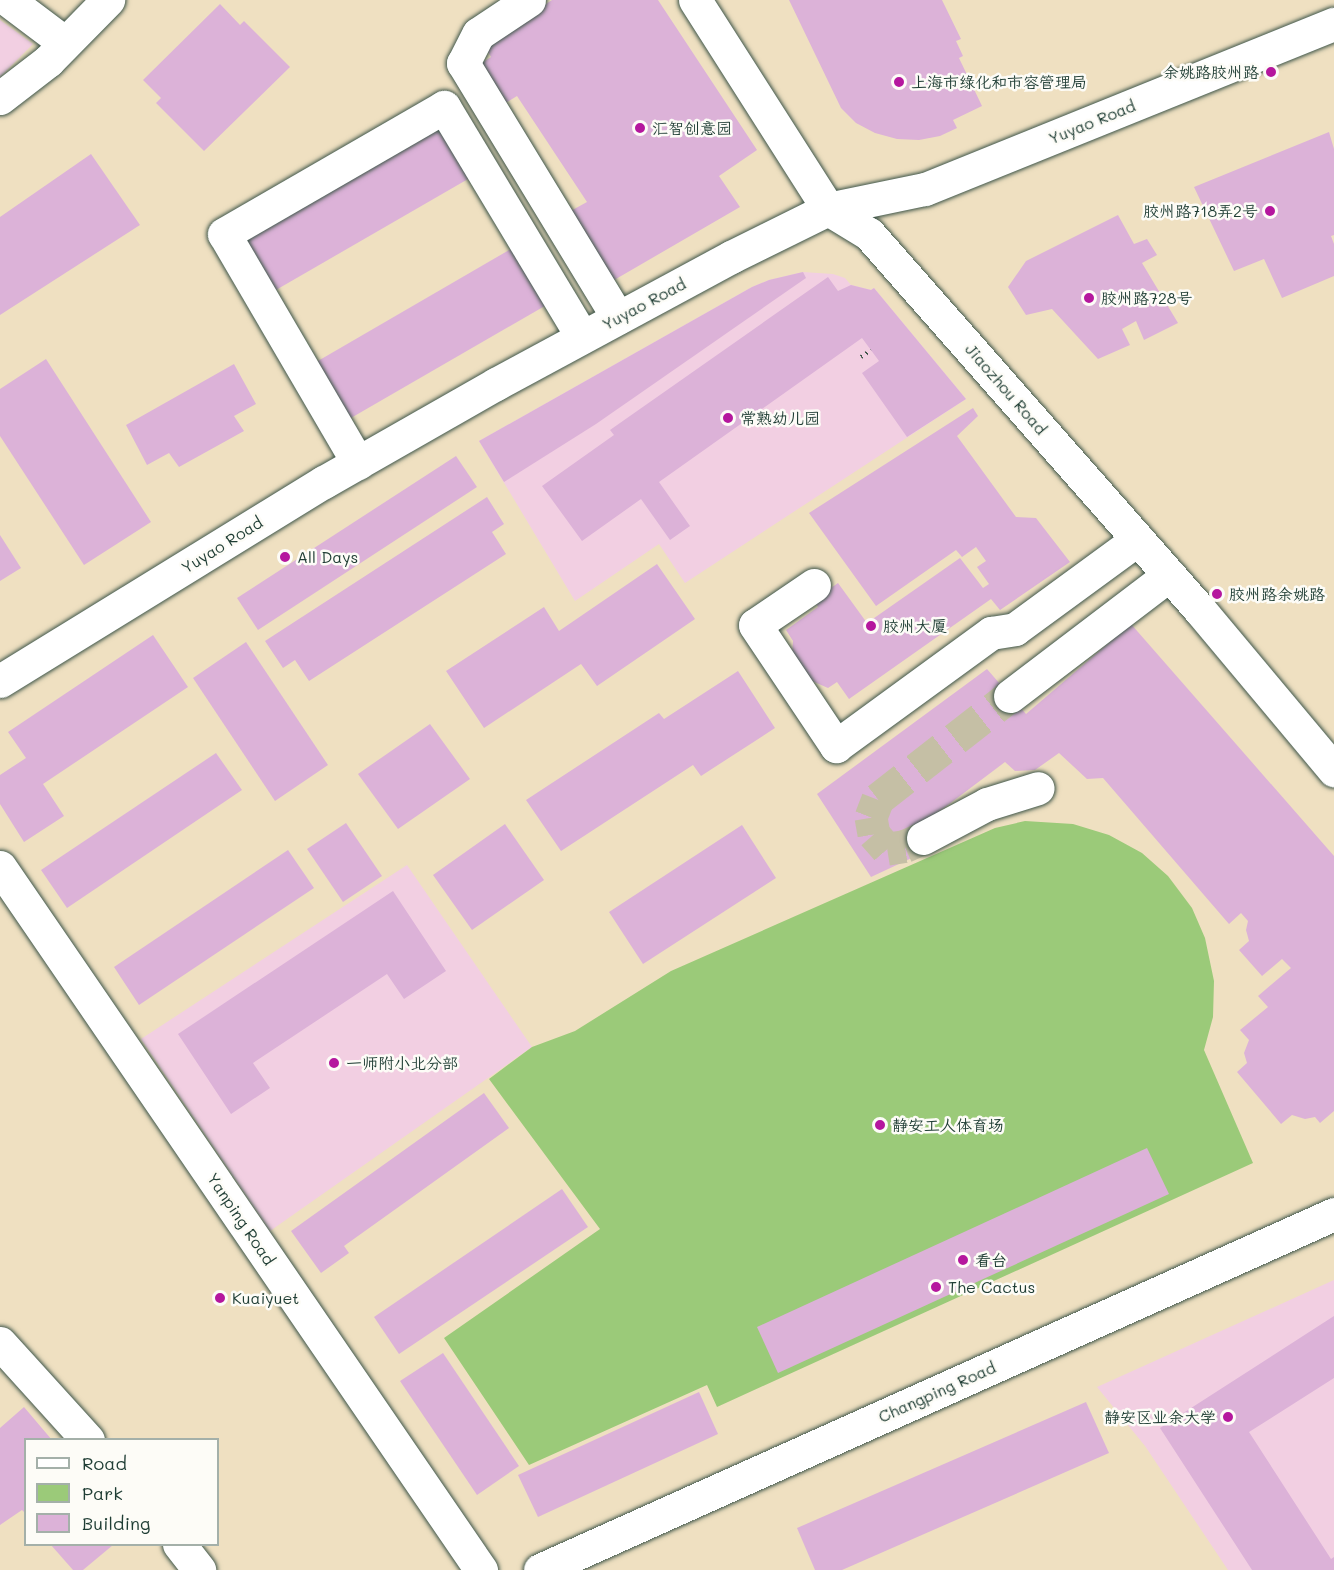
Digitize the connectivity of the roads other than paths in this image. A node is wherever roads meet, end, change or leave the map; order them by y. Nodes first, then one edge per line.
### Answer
1 (8, 0) edge
2 (108, 0) edge
3 (529, 0) edge
4 (695, 0) edge
5 (1334, 24) edge
6 (65, 43) junction
7 (0, 98) edge
8 (828, 209) junction
9 (618, 318) junction
10 (582, 338) junction
11 (358, 463) junction
12 (1138, 539) junction
13 (1168, 575) junction
14 (814, 585) dead end
15 (0, 681) edge
16 (1010, 696) tunnel mouth
17 (1334, 770) edge
18 (1038, 788) dead end
19 (923, 838) tunnel mouth
20 (0, 867) edge
21 (1334, 1214) edge
22 (0, 1343) edge
23 (86, 1438) edge
24 (180, 1546) edge
25 (199, 1570) edge
26 (481, 1570) edge
27 (540, 1570) edge

1 - 6 street
2 - 6 street
3 - 9 street
4 - 8 street, Jiaozhou Road
5 - 8 street, Yuyao Road
6 - 7 street
8 - 9 street, Yuyao Road
8 - 12 street, Jiaozhou Road
9 - 10 street, Yuyao Road
10 - 11 street, Yuyao Road
10 - 11 street
11 - 15 street, Yuyao Road
12 - 13 street, Jiaozhou Road
12 - 14 street
13 - 16 street
13 - 17 street, Jiaozhou Road
18 - 19 street
20 - 26 street, Yanping Road
21 - 27 street, Changping Road
22 - 23 street
24 - 25 street

